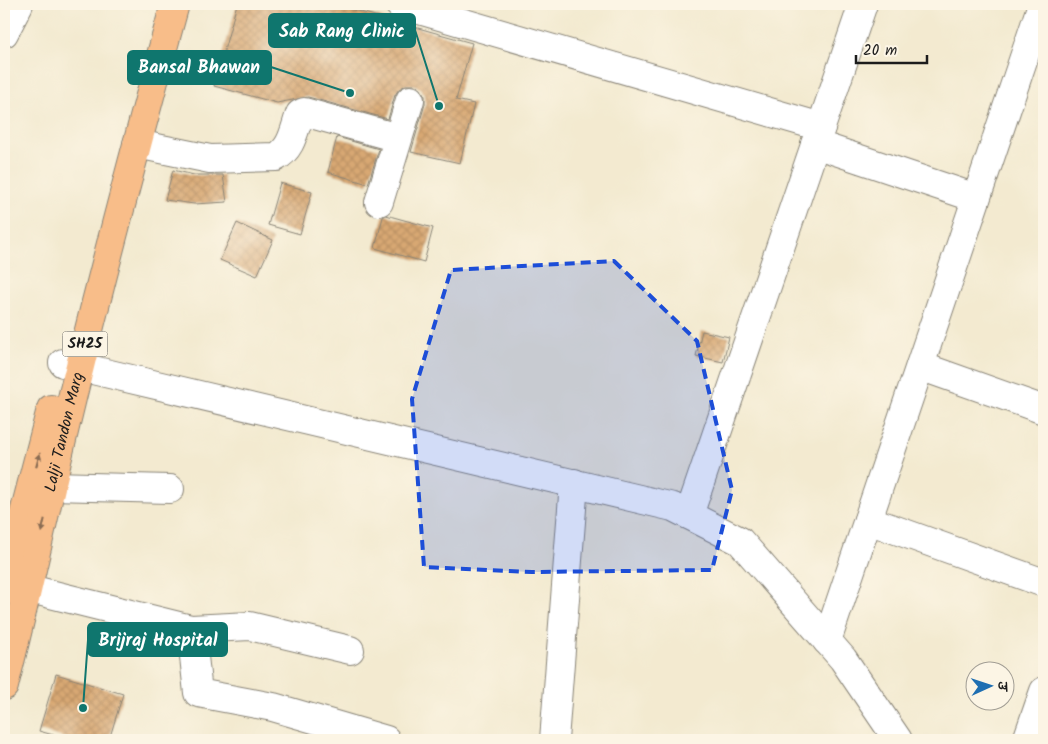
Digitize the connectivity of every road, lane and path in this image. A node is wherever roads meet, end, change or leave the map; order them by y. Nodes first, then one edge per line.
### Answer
1 (20, 4) edge
2 (160, 4) edge
3 (175, 4) edge
4 (398, 4) edge
5 (863, 4) edge
6 (1042, 4) edge
7 (4, 33) edge
8 (410, 100) dead end
9 (818, 135) junction
10 (398, 138) junction
11 (137, 144) junction
12 (976, 198) junction
13 (379, 202) dead end
14 (71, 365) junction
15 (920, 366) junction
16 (1044, 410) edge
17 (574, 483) junction
18 (52, 486) junction
19 (170, 489) dead end
20 (689, 515) junction
21 (868, 520) junction
22 (1044, 583) edge
23 (13, 588) edge
24 (191, 629) junction
25 (827, 641) junction
26 (350, 650) dead end
27 (4, 686) edge
28 (1044, 691) edge
29 (386, 740) edge
30 (554, 740) edge
31 (898, 740) edge
32 (1027, 740) edge

1 - 7 street
2 - 14 main road, Lalji Tandon Marg / SH25
3 - 11 main road, Lalji Tandon Marg / SH25
4 - 9 street
5 - 9 street
6 - 12 street
8 - 10 street
9 - 12 street
9 - 20 street
10 - 11 street
10 - 13 street
11 - 14 main road, Lalji Tandon Marg / SH25
12 - 15 street
14 - 17 street
14 - 18 main road, Lalji Tandon Marg / SH25
23 -> 14 main road, Lalji Tandon Marg / SH25
15 - 16 street
15 - 21 street
17 - 20 street
17 - 30 street
18 - 19 street
18 -> 23 main road, Lalji Tandon Marg / SH25
20 - 25 street
21 - 22 street
21 - 25 street
23 - 24 street
23 - 27 main road, Lalji Tandon Marg / SH25
24 - 26 street
24 - 29 street
25 - 31 street
28 - 32 street

